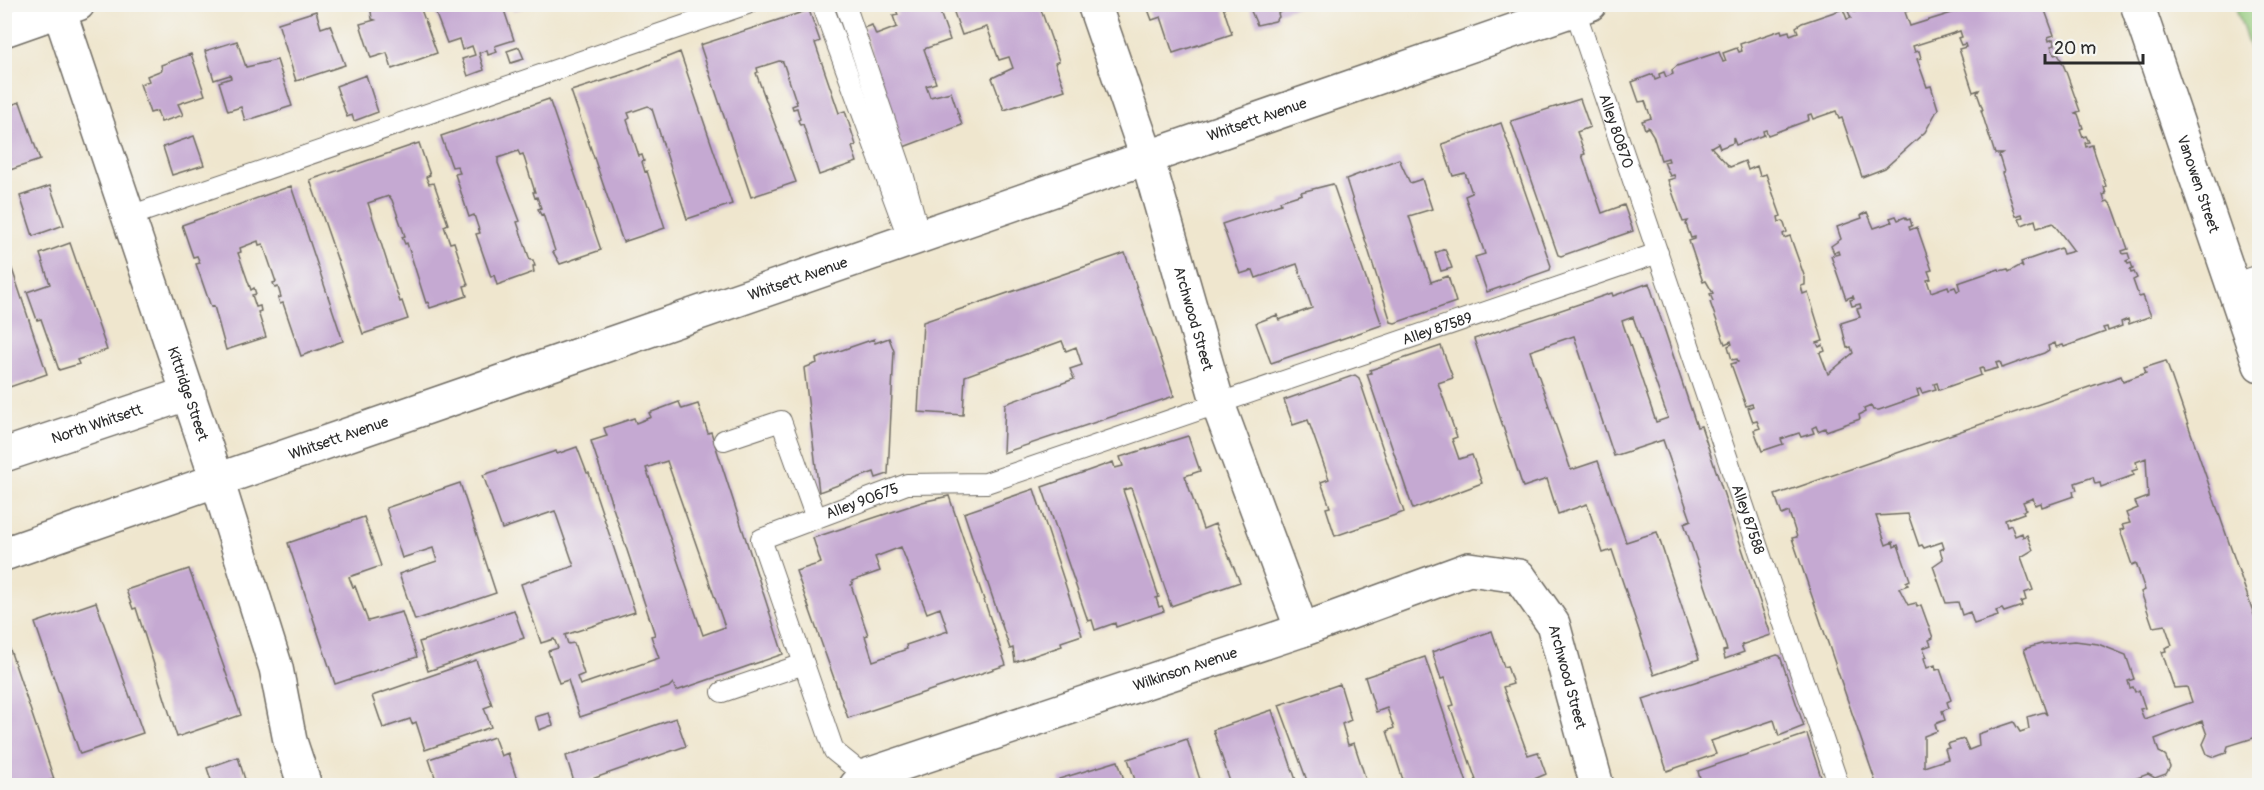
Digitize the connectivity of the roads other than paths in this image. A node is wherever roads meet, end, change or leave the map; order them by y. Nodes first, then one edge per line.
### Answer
1 (747, 4) edge
2 (822, 4) edge
3 (845, 4) edge
4 (1094, 4) edge
5 (2136, 4) edge
6 (65, 7) edge
7 (1582, 7) edge
8 (4, 30) edge
9 (1147, 157) junction
10 (127, 217) junction
11 (915, 238) junction
12 (1658, 253) junction
13 (2246, 279) edge
14 (2259, 364) edge
15 (189, 393) junction
16 (1218, 404) junction
17 (724, 440) dead end
18 (4, 455) edge
19 (217, 480) junction
20 (816, 518) junction
21 (4, 554) edge
22 (1519, 576) joint
23 (1302, 630) junction
24 (804, 664) junction
25 (722, 692) dead end
26 (861, 781) edge
27 (1591, 784) edge
28 (304, 786) edge
29 (1839, 786) edge

1 - 10 lane
2 - 11 lane
3 - 11 lane
4 - 9 street, Archwood Street
5 - 13 street, Vanowen Street
6 - 8 street
6 - 10 street, Kittridge Street
7 - 9 street, Whitsett Avenue
7 - 12 lane, Alley 80870
9 - 11 street, Whitsett Avenue
9 - 16 street, Archwood Street
10 - 15 street, Kittridge Street
11 - 19 street, Whitsett Avenue
12 - 16 lane, Alley 87589
12 - 29 lane, Alley 87588
13 - 14 street, Vanowen Street
15 - 18 street, North Whitsett
15 - 19 street, Kittridge Street
16 - 20 lane, Alley 90675
16 - 23 street, Archwood Street
17 - 20 lane
19 - 21 street, Whitsett Avenue
19 - 28 street, Kittridge Street
20 - 24 lane, Alley 90675
22 - 23 street, Wilkinson Avenue
22 - 27 street, Archwood Street
23 - 26 street, Wilkinson Avenue
24 - 25 lane
24 - 26 lane, Alley 90675

